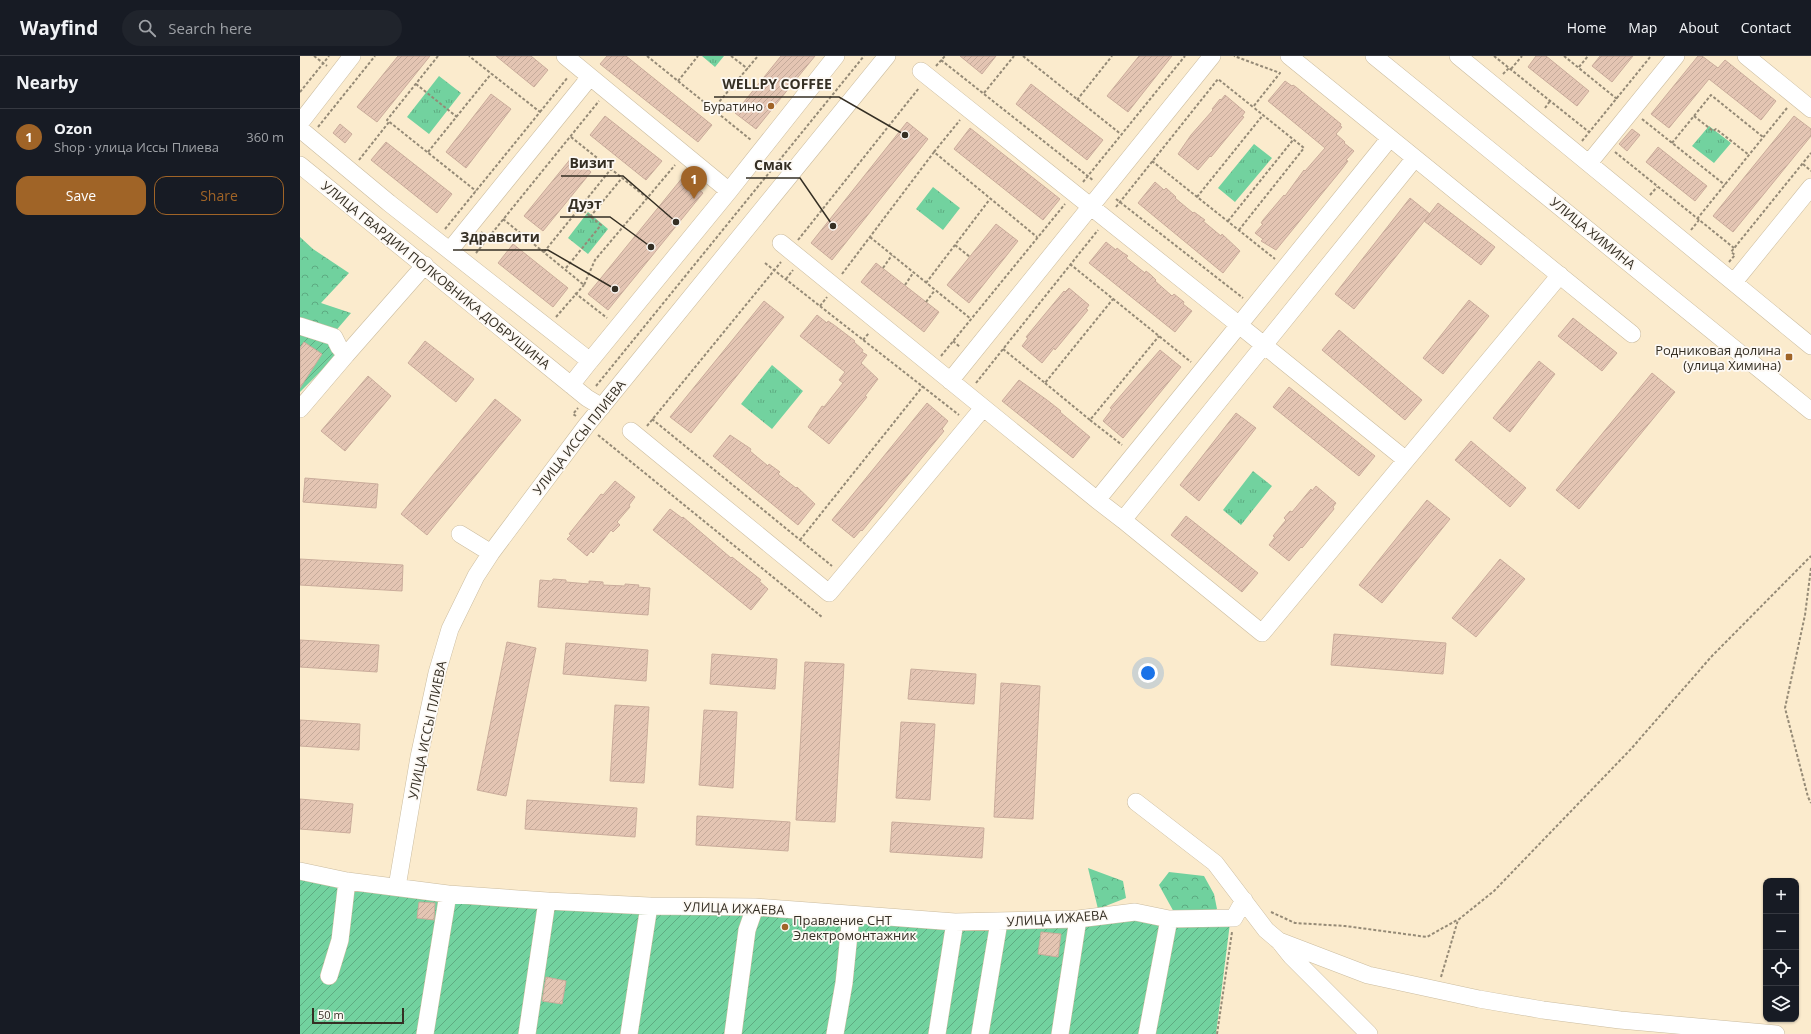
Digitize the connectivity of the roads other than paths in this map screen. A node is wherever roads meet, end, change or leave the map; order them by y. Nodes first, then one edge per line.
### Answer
1 (352, 56) edge
2 (836, 56) edge
3 (887, 56) edge
4 (1212, 56) edge
5 (1289, 56) edge
6 (1374, 56) edge
7 (1458, 56) edge
8 (1676, 56) edge
9 (1746, 56) edge
10 (571, 61) edge
11 (921, 71) dead end
12 (590, 77) junction
13 (1811, 109) edge
14 (300, 124) edge
15 (305, 133) edge
16 (1390, 138) junction
17 (1415, 158) junction
18 (300, 165) edge
19 (1594, 167) junction
20 (1811, 187) edge
21 (729, 191) junction
22 (389, 203) junction
23 (1091, 206) junction
24 (373, 224) junction
25 (781, 243) dead end
26 (444, 245) junction
27 (425, 265) junction
28 (1560, 275) junction
29 (1728, 277) junction
30 (1239, 325) junction
31 (300, 326) edge
32 (1632, 334) dead end
33 (1264, 345) junction
34 (1811, 346) edge
35 (346, 355) junction
36 (590, 361) junction
37 (950, 381) junction
38 (571, 385) junction
39 (602, 408) junction
40 (983, 408) junction
41 (300, 409) edge
42 (1811, 411) edge
43 (631, 431) dead end
44 (1406, 460) junction
45 (1097, 500) junction
46 (1122, 520) junction
47 (460, 534) dead end
48 (491, 552) junction
49 (1136, 802) dead end
50 (300, 871) edge
51 (347, 882) junction
52 (442, 893) junction
53 (1244, 900) junction
54 (547, 901) junction
55 (649, 906) junction
56 (755, 907) junction
57 (851, 915) junction
58 (1078, 919) junction
59 (1169, 919) junction
60 (955, 922) junction
61 (999, 922) junction
62 (1279, 941) junction
63 (329, 976) dead end
64 (425, 1034) edge
65 (528, 1034) edge
66 (628, 1034) edge
67 (733, 1034) edge
68 (835, 1034) edge
69 (937, 1034) edge
70 (980, 1034) edge
71 (1060, 1034) edge
72 (1147, 1034) edge
73 (1369, 1034) edge
74 (1776, 1034) edge

1 - 14 street
2 - 21 street
3 - 39 street, УЛИЦА ИССЫ ПЛИЕВА
4 - 23 street
5 - 16 street
6 - 42 street, УЛИЦА ХИМИНА
7 - 19 street
8 - 19 street
9 - 13 street
10 - 12 street
11 - 23 street
12 - 21 street
12 - 26 street
15 - 22 street, УЛИЦА ГВАРДИИ ПОЛКОВНИКА ДОБРУШИНА
16 - 17 street
16 - 30 street
17 - 28 street
17 - 33 street
18 - 24 street, УЛИЦА ГВАРДИИ ПОЛКОВНИКА ДОБРУШИНА
19 - 29 street
20 - 29 street
21 - 36 street
22 - 24 street
22 - 26 street, УЛИЦА ГВАРДИИ ПОЛКОВНИКА ДОБРУШИНА
23 - 30 street
23 - 37 street
24 - 27 street, УЛИЦА ГВАРДИИ ПОЛКОВНИКА ДОБРУШИНА
25 - 37 street
26 - 36 street, УЛИЦА ГВАРДИИ ПОЛКОВНИКА ДОБРУШИНА
27 - 35 street
27 - 38 street, УЛИЦА ГВАРДИИ ПОЛКОВНИКА ДОБРУШИНА
28 - 32 street
28 - 44 street
29 - 34 street
30 - 33 street
30 - 45 street
31 - 35 street
33 - 44 street
33 - 46 street
35 - 41 street
36 - 38 street
37 - 40 street
38 - 39 street, УЛИЦА ГВАРДИИ ПОЛКОВНИКА ДОБРУШИНА
39 - 48 street, УЛИЦА ИССЫ ПЛИЕВА
40 - 43 street
40 - 45 street
44 - 46 street
45 - 46 street
47 - 48 street
48 - 52 street, УЛИЦА ИССЫ ПЛИЕВА
49 - 53 street
50 - 51 street, УЛИЦА ИЖАЕВА
51 - 52 street, УЛИЦА ИЖАЕВА
51 - 63 street
52 - 54 street, УЛИЦА ИЖАЕВА
52 - 64 street
53 - 59 street, УЛИЦА ИЖАЕВА
53 - 62 street
54 - 55 street, УЛИЦА ИЖАЕВА
54 - 65 street
55 - 56 street, УЛИЦА ИЖАЕВА
55 - 66 street
56 - 57 street, УЛИЦА ИЖАЕВА
56 - 67 street
57 - 60 street, УЛИЦА ИЖАЕВА
57 - 68 street
58 - 59 street, УЛИЦА ИЖАЕВА
58 - 61 street, УЛИЦА ИЖАЕВА
58 - 71 street
59 - 72 street
60 - 61 street, УЛИЦА ИЖАЕВА
60 - 69 street
61 - 70 street
62 - 73 street
62 - 74 street

